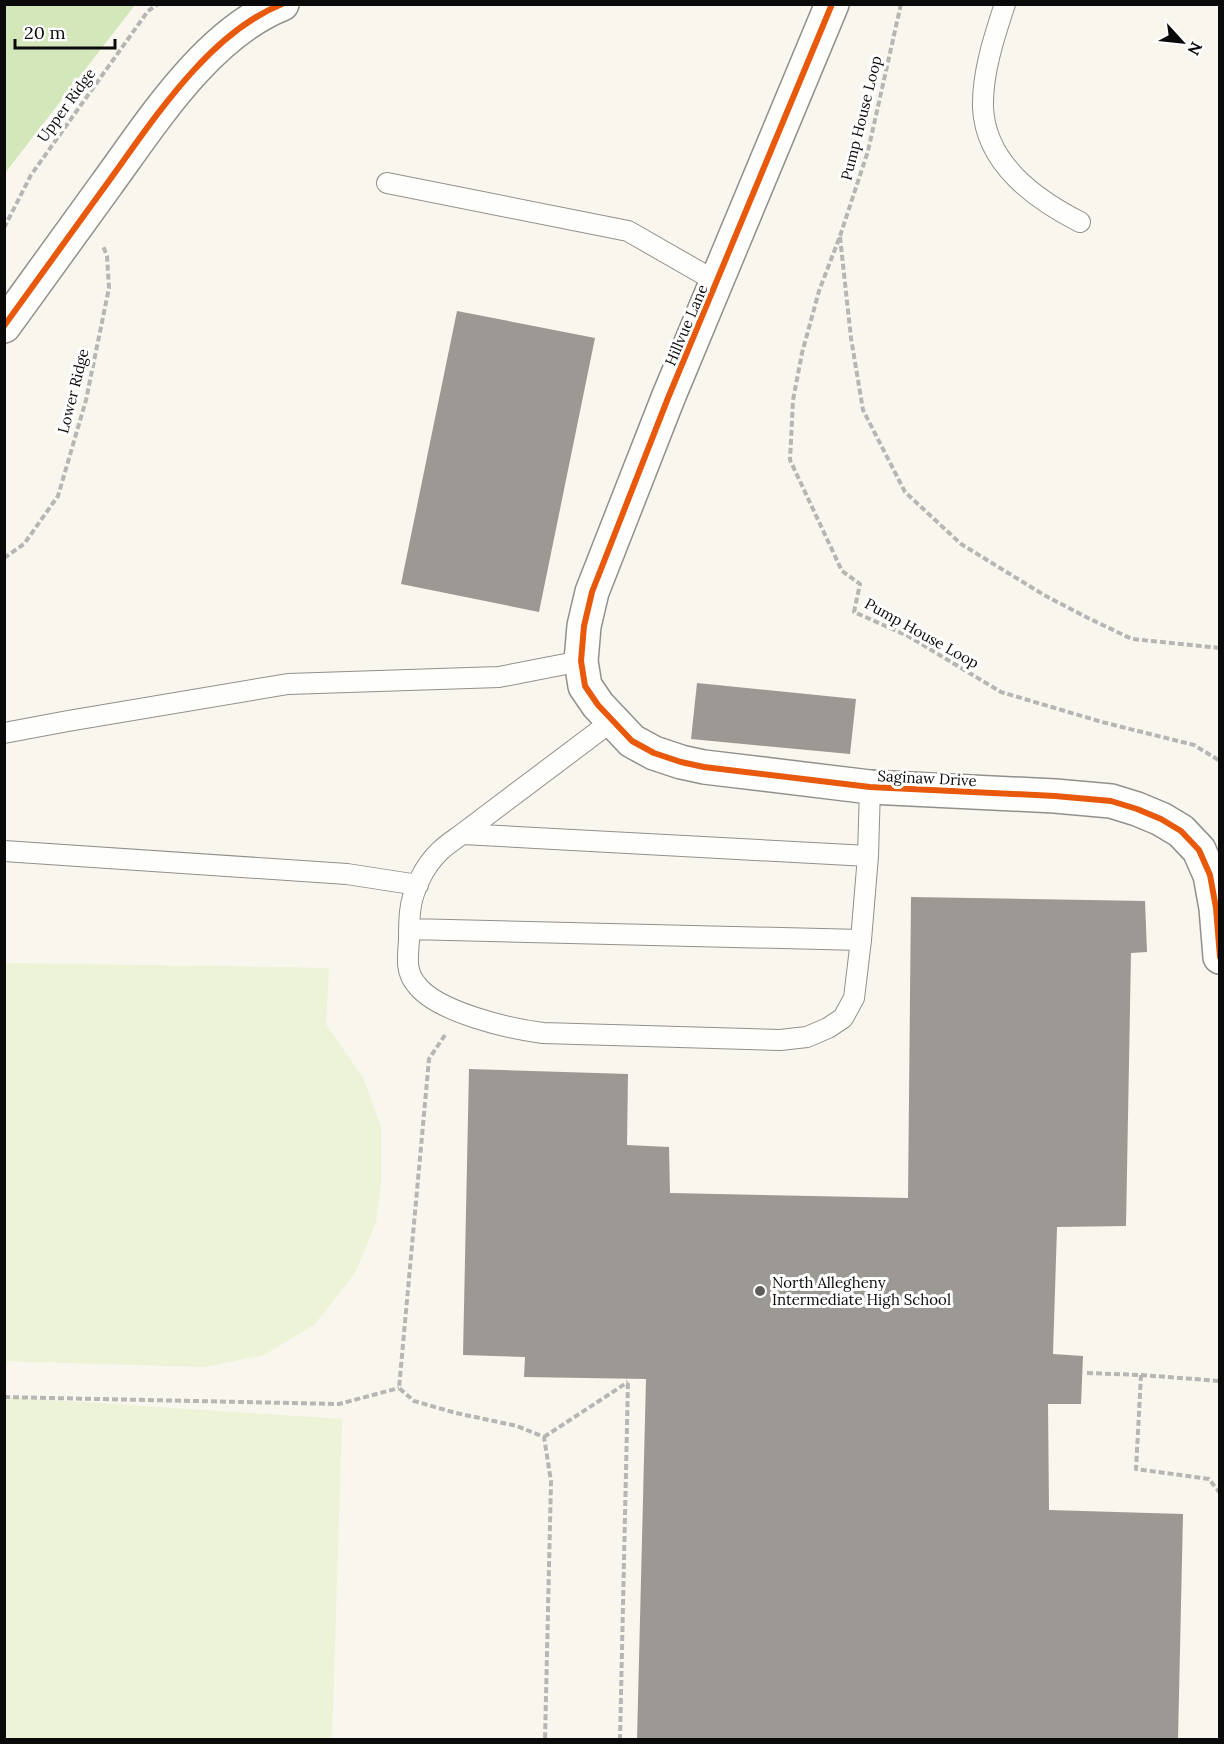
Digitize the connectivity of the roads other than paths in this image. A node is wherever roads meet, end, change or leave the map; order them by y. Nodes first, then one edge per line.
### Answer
1 (282, 4) edge
2 (832, 4) edge
3 (1005, 4) edge
4 (387, 183) dead end
5 (1080, 222) dead end
6 (717, 282) junction
7 (4, 326) edge
8 (581, 661) junction
9 (612, 721) junction
10 (4, 733) edge
11 (870, 787) junction
12 (462, 834) junction
13 (4, 851) edge
14 (868, 856) junction
15 (418, 885) junction
16 (409, 929) junction
17 (861, 940) junction
18 (1220, 957) edge

1 - 7 street
2 - 6 street, Hillvue Lane
3 - 5 lane
4 - 6 lane
6 - 8 street, Hillvue Lane
8 - 9 street, Saginaw Drive
8 - 10 lane
9 - 11 street, Saginaw Drive
9 - 12 lane
11 - 14 lane
11 - 18 street, Saginaw Drive
12 - 14 lane
12 - 15 lane
13 - 15 lane
14 - 17 lane
15 - 16 lane
16 - 17 lane
16 - 17 lane

